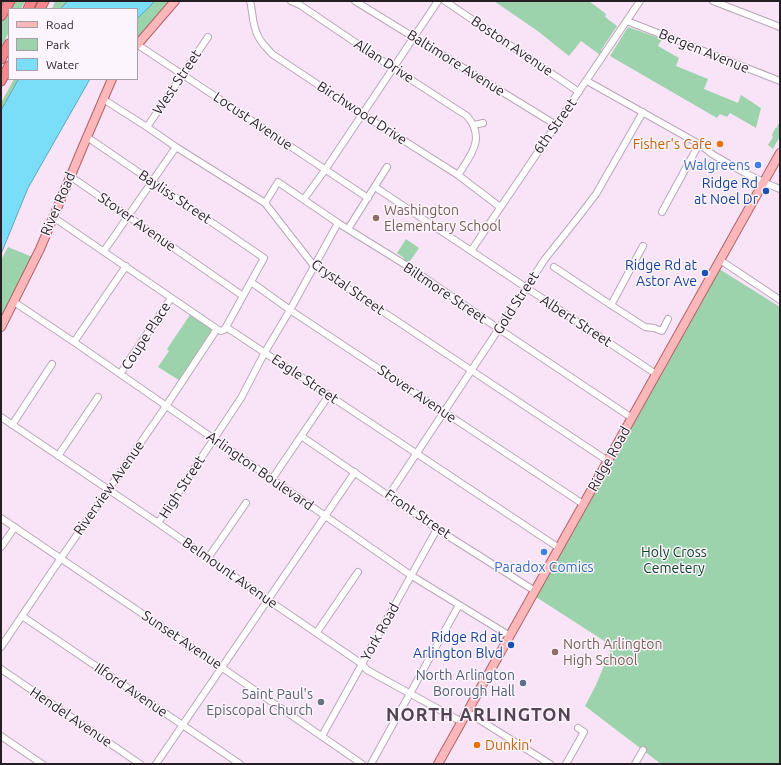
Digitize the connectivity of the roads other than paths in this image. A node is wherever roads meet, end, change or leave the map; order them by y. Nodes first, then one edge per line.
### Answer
1 (10, 1) edge
2 (175, 1) edge
3 (252, 1) edge
4 (291, 1) edge
5 (355, 1) edge
6 (438, 1) edge
7 (445, 1) edge
8 (640, 1) edge
9 (713, 1) edge
10 (1, 16) edge
11 (627, 21) junction
12 (780, 27) edge
13 (208, 37) dead end
14 (414, 37) junction
15 (138, 44) edge
16 (8, 46) edge
17 (138, 46) edge
18 (1, 59) edge
19 (8, 68) edge
20 (393, 68) junction
21 (183, 74) junction
22 (112, 80) edge
23 (587, 80) junction
24 (1, 81) edge
25 (780, 82) edge
26 (579, 92) junction
27 (103, 99) junction
28 (643, 112) junction
29 (362, 114) junction
30 (483, 123) dead end
31 (474, 125) junction
32 (556, 125) junction
33 (147, 127) junction
34 (87, 137) junction
35 (699, 144) junction
36 (176, 147) junction
37 (780, 153) edge
38 (387, 167) dead end
39 (325, 170) junction
40 (458, 175) junction
41 (70, 176) junction
42 (152, 182) junction
43 (763, 183) junction
44 (375, 187) junction
45 (780, 189) edge
46 (368, 198) junction
47 (304, 199) junction
48 (265, 203) junction
49 (500, 207) junction
50 (662, 212) dead end
51 (129, 216) junction
52 (53, 217) junction
53 (338, 223) junction
54 (348, 228) junction
55 (643, 246) dead end
56 (104, 251) junction
57 (471, 251) junction
58 (720, 260) junction
59 (126, 266) junction
60 (314, 266) junction
61 (554, 267) dead end
62 (250, 282) junction
63 (526, 288) junction
64 (243, 296) junction
65 (171, 298) junction
66 (780, 300) edge
67 (14, 302) junction
68 (611, 305) junction
69 (290, 310) junction
70 (668, 319) dead end
71 (1, 327) edge
72 (226, 327) junction
73 (217, 329) junction
74 (499, 329) junction
75 (74, 342) junction
76 (265, 352) junction
77 (52, 364) dead end
78 (471, 370) junction
79 (120, 374) junction
80 (656, 374) junction
81 (328, 395) junction
82 (98, 397) dead end
83 (166, 406) junction
84 (444, 412) junction
85 (1, 417) edge
86 (632, 418) junction
87 (12, 424) junction
88 (301, 436) junction
89 (214, 439) junction
90 (416, 453) junction
91 (58, 456) junction
92 (608, 461) junction
93 (355, 472) junction
94 (272, 479) junction
95 (108, 490) junction
96 (389, 495) junction
97 (246, 503) dead end
98 (584, 504) junction
99 (326, 516) junction
100 (1, 518) edge
101 (158, 524) junction
102 (15, 527) junction
103 (437, 528) junction
104 (1, 548) edge
105 (559, 548) junction
106 (61, 558) junction
107 (208, 558) junction
108 (358, 572) dead end
109 (412, 576) junction
110 (535, 591) junction
111 (268, 600) junction
112 (459, 605) junction
113 (22, 616) junction
114 (317, 632) junction
115 (510, 636) junction
116 (1, 647) edge
117 (362, 664) junction
118 (221, 667) junction
119 (1, 669) edge
120 (410, 694) junction
121 (467, 712) junction
122 (462, 722) junction
123 (183, 725) junction
124 (578, 728) dead end
125 (1, 736) edge
126 (322, 736) junction
127 (643, 750) dead end
128 (42, 764) edge
129 (140, 764) edge
130 (156, 764) edge
131 (240, 764) edge
132 (362, 764) edge
133 (371, 764) edge
134 (438, 764) edge
135 (550, 764) edge
136 (566, 764) edge
137 (634, 764) edge

1 - 10 highway
2 - 15 main road
3 - 29 street, Birchwood Drive
4 - 20 street, Allan Drive
5 - 14 street, Baltimore Avenue
6 - 14 street
7 - 26 street, Boston Avenue
8 - 11 street, 6th Street
9 - 12 street
11 - 23 street, 6th Street
11 - 25 street, Bergen Avenue
13 - 21 street, West Street
14 - 20 street
14 - 32 street, Baltimore Avenue
16 - 18 highway
17 - 21 street, Locust Avenue
19 - 24 highway
20 - 29 street
20 - 31 street, Allan Drive
21 - 33 street, West Street
21 - 39 street, Locust Avenue
22 - 27 main road, River Road
23 - 26 street, 6th Street
23 - 28 street
26 - 32 street, 6th Street
27 - 33 street, Crystal Street
27 - 34 main road, River Road
28 - 35 street
28 - 63 street, Gold Street
29 - 39 street
29 - 40 street, Birchwood Drive
30 - 31 street
31 - 40 street
32 - 49 street, 6th Street
33 - 36 street, Crystal Street
34 - 41 main road, River Road
34 - 42 street, Bayliss Street
35 - 43 street
35 - 50 street
36 - 42 street
36 - 48 street, Crystal Street
37 - 43 main road, Ridge Road
38 - 44 street
39 - 46 street, Locust Avenue
39 - 47 street
40 - 49 street, Birchwood Drive
41 - 51 street, Stover Avenue
41 - 52 main road, River Road
42 - 51 street
42 - 62 street, Bayliss Street
43 - 45 street
43 - 58 main road, Ridge Road
44 - 46 street
44 - 57 street, Albert Street
46 - 54 street
47 - 48 street, Biltmore Street
47 - 53 street, Biltmore Street
48 - 60 street, Crystal Street
49 - 57 street, 6th Street
51 - 56 street
51 - 64 street, Stover Avenue
52 - 56 street
52 - 67 main road, River Road
53 - 54 street, Biltmore Street
53 - 60 street, High Street
54 - 74 street, Biltmore Street
55 - 68 street
56 - 59 street
57 - 63 street, Albert Street
58 - 66 street
58 - 80 main road, Ridge Road
59 - 65 street
59 - 75 street
60 - 69 street, High Street
60 - 78 street, Crystal Street
61 - 68 street
62 - 64 street
62 - 69 street, Stover Avenue
63 - 74 street, Gold Street
63 - 80 street, Albert Street
64 - 72 street
65 - 73 street
65 - 79 street, Coupe Place
67 - 71 main road, River Road
67 - 75 street, Arlington Boulevard
68 - 70 street
69 - 76 street, High Street
69 - 84 street, Stover Avenue
72 - 73 street
72 - 76 street, Eagle Street
73 - 83 street, Riverview Avenue
74 - 78 street, Gold Street
74 - 86 street, Biltmore Street
75 - 79 street, Arlington Boulevard
76 - 81 street, Eagle Street
76 - 89 street, High Street
77 - 87 street
78 - 84 street, Gold Street
78 - 92 street, Crystal Street
79 - 83 street, Arlington Boulevard
80 - 86 main road, Ridge Road
81 - 88 street
81 - 90 street, Eagle Street
82 - 91 street
83 - 89 street, Arlington Boulevard
83 - 95 street, Riverview Avenue
84 - 90 street, Gold Street
84 - 98 street, Stover Avenue
85 - 87 street, Belmount Avenue
86 - 92 main road, Ridge Road
87 - 91 street, Belmount Avenue
88 - 93 street, Front Street
88 - 94 street
89 - 94 street, Arlington Boulevard
89 - 101 street, High Street
90 - 96 street, Gold Street
90 - 105 street, Eagle Street
91 - 95 street, Belmount Avenue
92 - 98 main road, Ridge Road
93 - 96 street, Front Street
93 - 99 street
94 - 99 street, Arlington Boulevard
95 - 101 street, Belmount Avenue
95 - 106 street, Riverview Avenue
96 - 103 street, Front Street
97 - 107 street
98 - 105 main road, Ridge Road
99 - 109 street, Arlington Boulevard
99 - 111 street
100 - 102 street, Sunset Avenue
101 - 107 street, Belmount Avenue
102 - 104 street
102 - 106 street, Sunset Avenue
103 - 109 street, York Road
103 - 110 street, Front Street
105 - 110 main road, Ridge Road
106 - 113 street, Riverview Avenue
106 - 118 street, Sunset Avenue
107 - 111 street, Belmount Avenue
108 - 114 street
109 - 112 street, Arlington Boulevard
109 - 117 street, York Road
110 - 115 main road, Ridge Road
111 - 114 street, Belmount Avenue
111 - 118 street
112 - 115 street, Arlington Boulevard
112 - 120 street
113 - 116 street, Riverview Avenue
113 - 123 street, Ilford Avenue
114 - 117 street, Belmount Avenue
115 - 121 main road, Ridge Road
117 - 120 street, Belmount Avenue
117 - 126 street, York Road
118 - 123 street
118 - 126 street, Sunset Avenue
119 - 129 street, Hendel Avenue
120 - 122 street, Belmount Avenue
120 - 133 street
121 - 122 main road, Ridge Road
121 - 135 street
122 - 134 main road, Ridge Road
123 - 130 street
123 - 131 street, Ilford Avenue
124 - 136 street
125 - 128 street
126 - 132 street, Sunset Avenue
127 - 137 street

